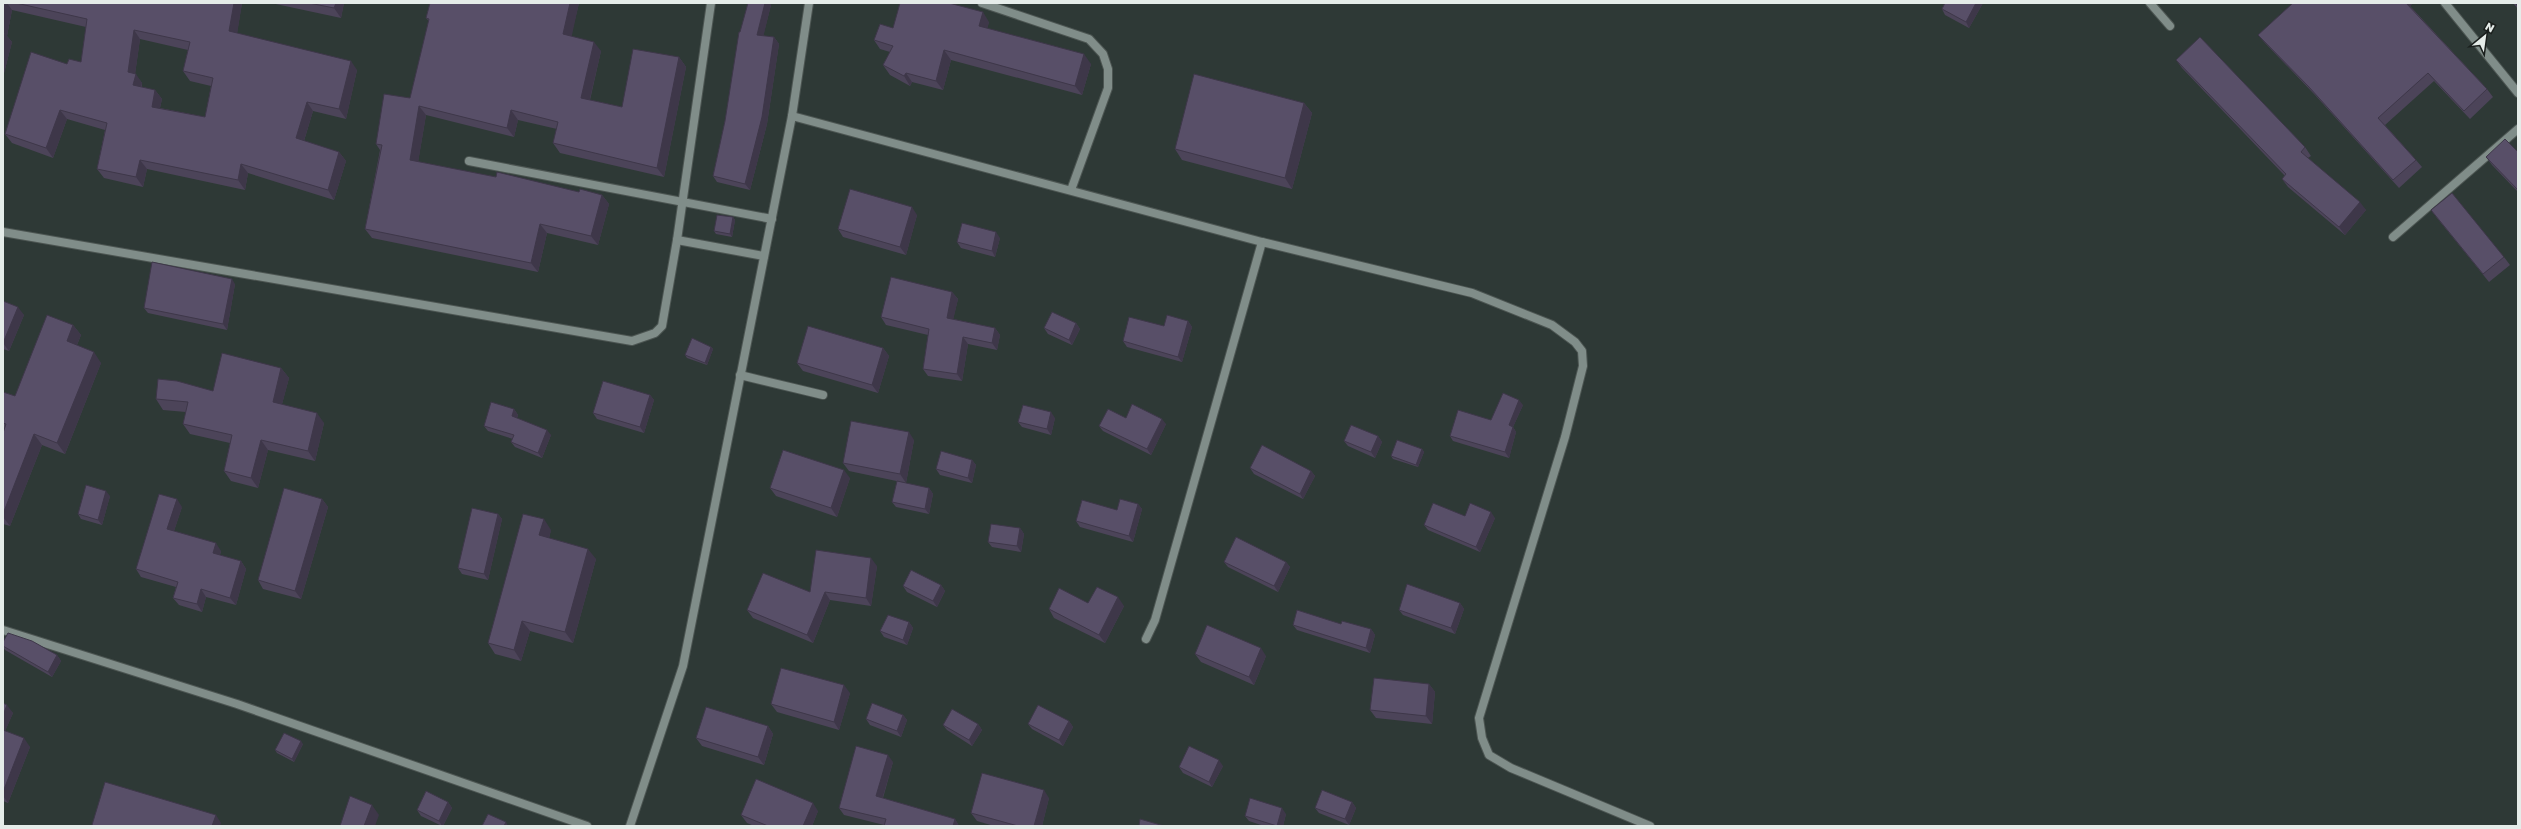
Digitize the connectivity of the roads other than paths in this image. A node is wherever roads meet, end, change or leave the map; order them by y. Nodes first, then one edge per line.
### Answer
1 (711, 3) edge
2 (808, 3) edge
3 (982, 3) edge
4 (2150, 3) edge
5 (2445, 3) edge
6 (2170, 26) dead end
7 (2518, 93) edge
8 (792, 116) junction
9 (2518, 129) edge
10 (469, 161) dead end
11 (1070, 190) junction
12 (683, 201) junction
13 (772, 218) junction
14 (3, 232) edge
15 (2393, 237) dead end
16 (677, 240) junction
17 (1262, 242) junction
18 (764, 256) junction
19 (740, 375) junction
20 (823, 395) dead end
21 (3, 630) edge
22 (1146, 639) dead end
23 (587, 826) edge
24 (630, 826) edge
25 (1650, 826) edge

1 - 12 street
2 - 8 street
3 - 11 street
4 - 6 street
5 - 7 street
8 - 11 street
8 - 13 street
9 - 15 street
10 - 12 street
11 - 17 street
12 - 13 street
12 - 16 street
13 - 18 street
14 - 16 street
16 - 18 street
17 - 22 street
17 - 25 street
18 - 19 street
19 - 20 street
19 - 24 street
21 - 23 street

